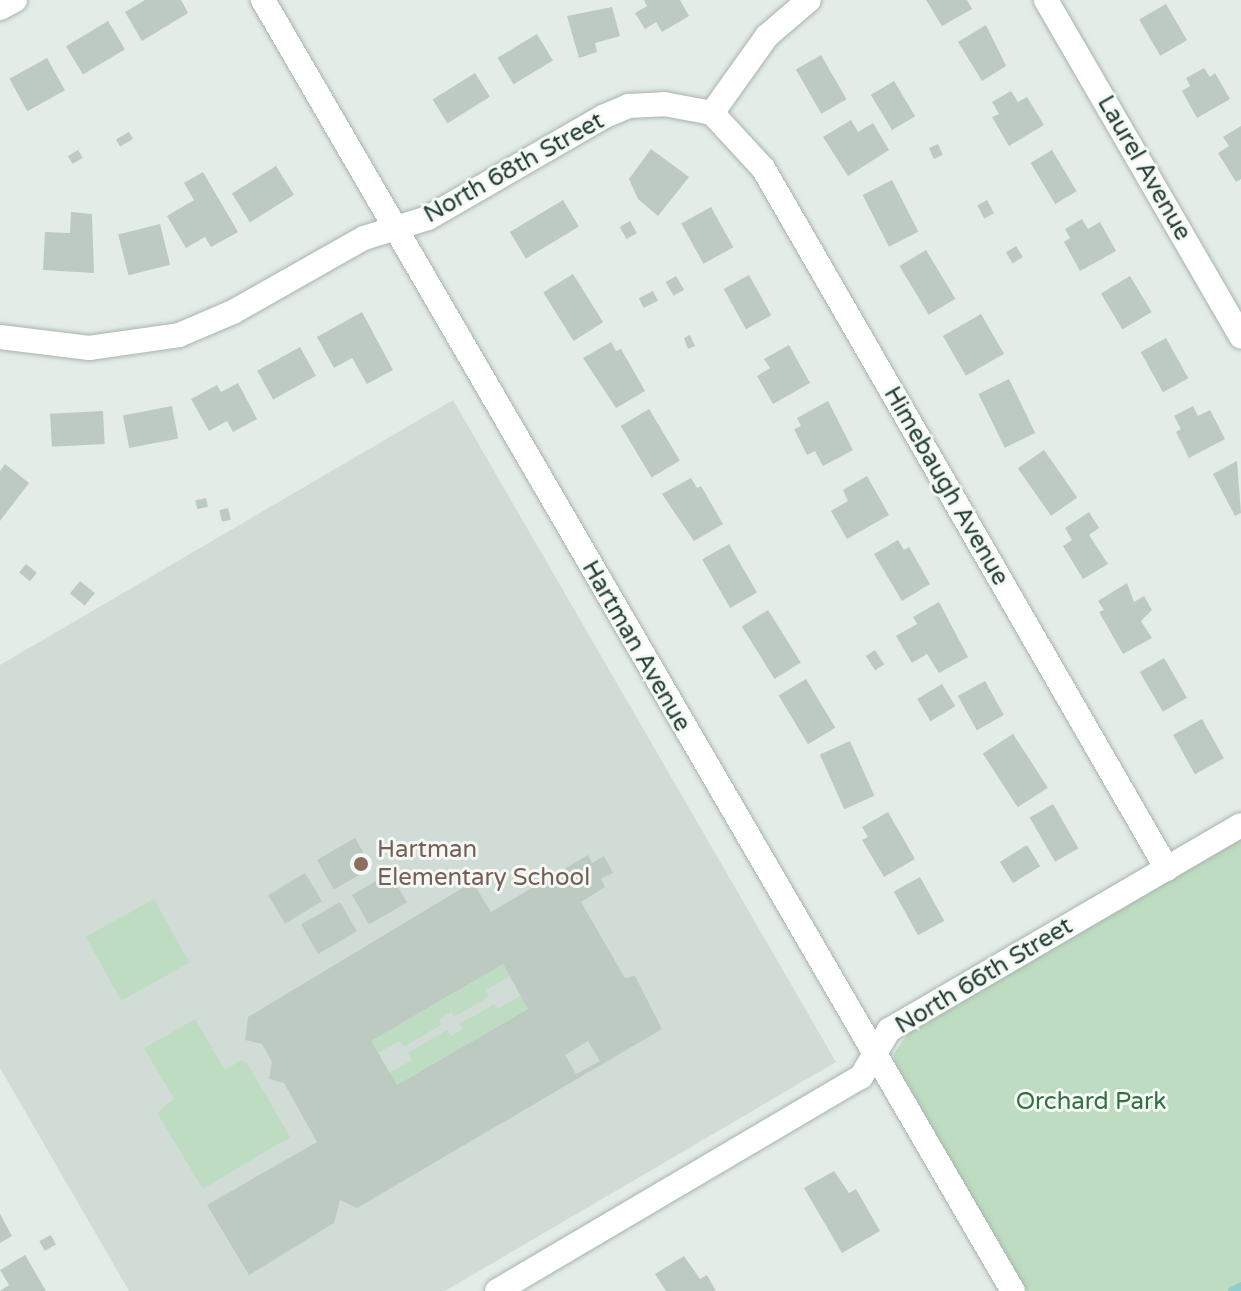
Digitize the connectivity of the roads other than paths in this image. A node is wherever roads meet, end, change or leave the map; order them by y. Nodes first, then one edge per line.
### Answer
1 (15, 0) edge
2 (263, 0) edge
3 (809, 0) edge
4 (1046, 0) edge
5 (0, 8) edge
6 (712, 113) junction
7 (395, 229) junction
8 (0, 337) edge
9 (1241, 337) edge
10 (1241, 825) edge
11 (1167, 869) junction
12 (875, 1054) junction
13 (497, 1291) edge
14 (1013, 1291) edge

1 - 5 street
2 - 7 street, Hartman Avenue
3 - 6 street
4 - 9 street, Laurel Avenue
6 - 7 street, North 68th Street
6 - 11 street, Himebaugh Avenue
7 - 8 street, North 68th Street
7 - 12 street, Hartman Avenue
10 - 11 street, North 66th Street
11 - 12 street, North 66th Street
12 - 13 street, North 66th Street
12 - 14 street, Hartman Avenue

